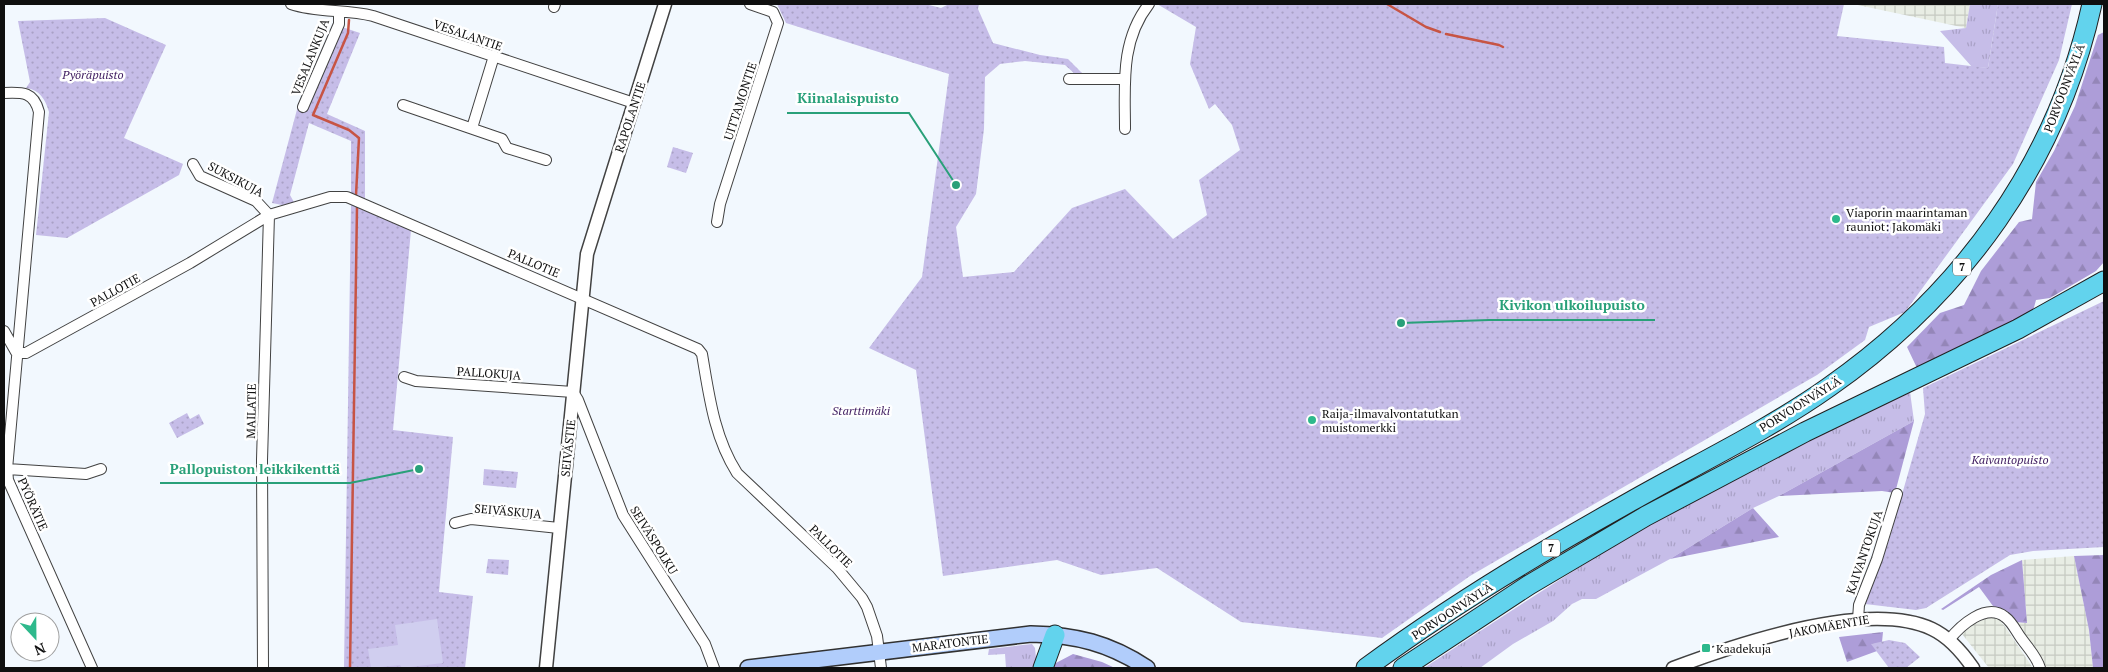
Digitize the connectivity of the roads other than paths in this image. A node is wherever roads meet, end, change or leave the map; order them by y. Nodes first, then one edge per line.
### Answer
1 (291, 4) edge
2 (665, 4) edge
3 (750, 4) edge
4 (1149, 4) edge
5 (2092, 4) edge
6 (339, 15) dead end
7 (494, 56) junction
8 (1069, 79) dead end
9 (1124, 79) junction
10 (4, 93) edge
11 (634, 103) junction
12 (402, 105) dead end
13 (303, 107) dead end
14 (472, 128) junction
15 (1125, 129) dead end
16 (546, 160) dead end
17 (193, 164) dead end
18 (269, 215) junction
19 (717, 222) dead end
20 (594, 229) joint
21 (2104, 281) edge
22 (582, 299) junction
23 (4, 331) edge
24 (17, 353) junction
25 (404, 377) dead end
26 (573, 392) junction
27 (7, 469) junction
28 (101, 469) dead end
29 (1897, 494) dead end
30 (455, 523) dead end
31 (559, 528) junction
32 (1858, 619) junction
33 (1055, 635) junction
34 (1949, 640) junction
35 (880, 652) junction
36 (1373, 663) edge
37 (1409, 665) edge
38 (92, 668) edge
39 (262, 668) edge
40 (546, 668) edge
41 (714, 668) edge
42 (748, 668) edge
43 (882, 668) edge
44 (1043, 668) edge
45 (1147, 668) edge
46 (1362, 668) edge
47 (1673, 668) edge
48 (1972, 668) edge
49 (2040, 668) edge

1 - 7 street, VESALANTIE
2 - 11 street, RAPOLANTIE
3 - 19 street, UITTAMONTIE
4 - 9 street
5 - 36 highway, PORVOONVÄYLÄ / 7
6 - 13 street, VESALANKUJA
7 - 11 street, VESALANTIE
7 - 14 street
8 - 9 street
9 - 15 street
10 - 24 street, PYÖRÄTIE
11 - 20 street, RAPOLANTIE
12 - 14 street
14 - 16 street
17 - 18 street, SUKSIKUJA
18 - 22 street, PALLOTIE
18 - 24 street, PALLOTIE
18 - 39 street, MAILATIE
20 - 22 street, SEIVÄSTIE
21 - 37 highway, PORVOONVÄYLÄ / 7
22 - 26 street, SEIVÄSTIE
22 - 35 street, PALLOTIE
23 - 24 street
24 - 27 street, PYÖRÄTIE
25 - 26 street, PALLOKUJA
26 - 31 street, SEIVÄSTIE
26 - 41 street, SEIVÄSPOLKU
27 - 28 street
27 - 38 street, PYÖRÄTIE
29 - 32 street, KAIVANTOKUJA
30 - 31 street, SEIVÄSKUJA
31 - 40 street, SEIVÄSTIE
32 - 34 street, JAKOMÄENTIE
32 - 47 street, JAKOMÄENTIE
33 - 35 main road, MARATONTIE
33 - 44 highway
33 - 45 main road, MARATONTIE
34 - 48 street, JAKOMÄENTIE
34 - 49 street
35 - 42 main road, MARATONTIE
35 - 43 street, PALLOTIE
36 - 46 highway, PORVOONVÄYLÄ

